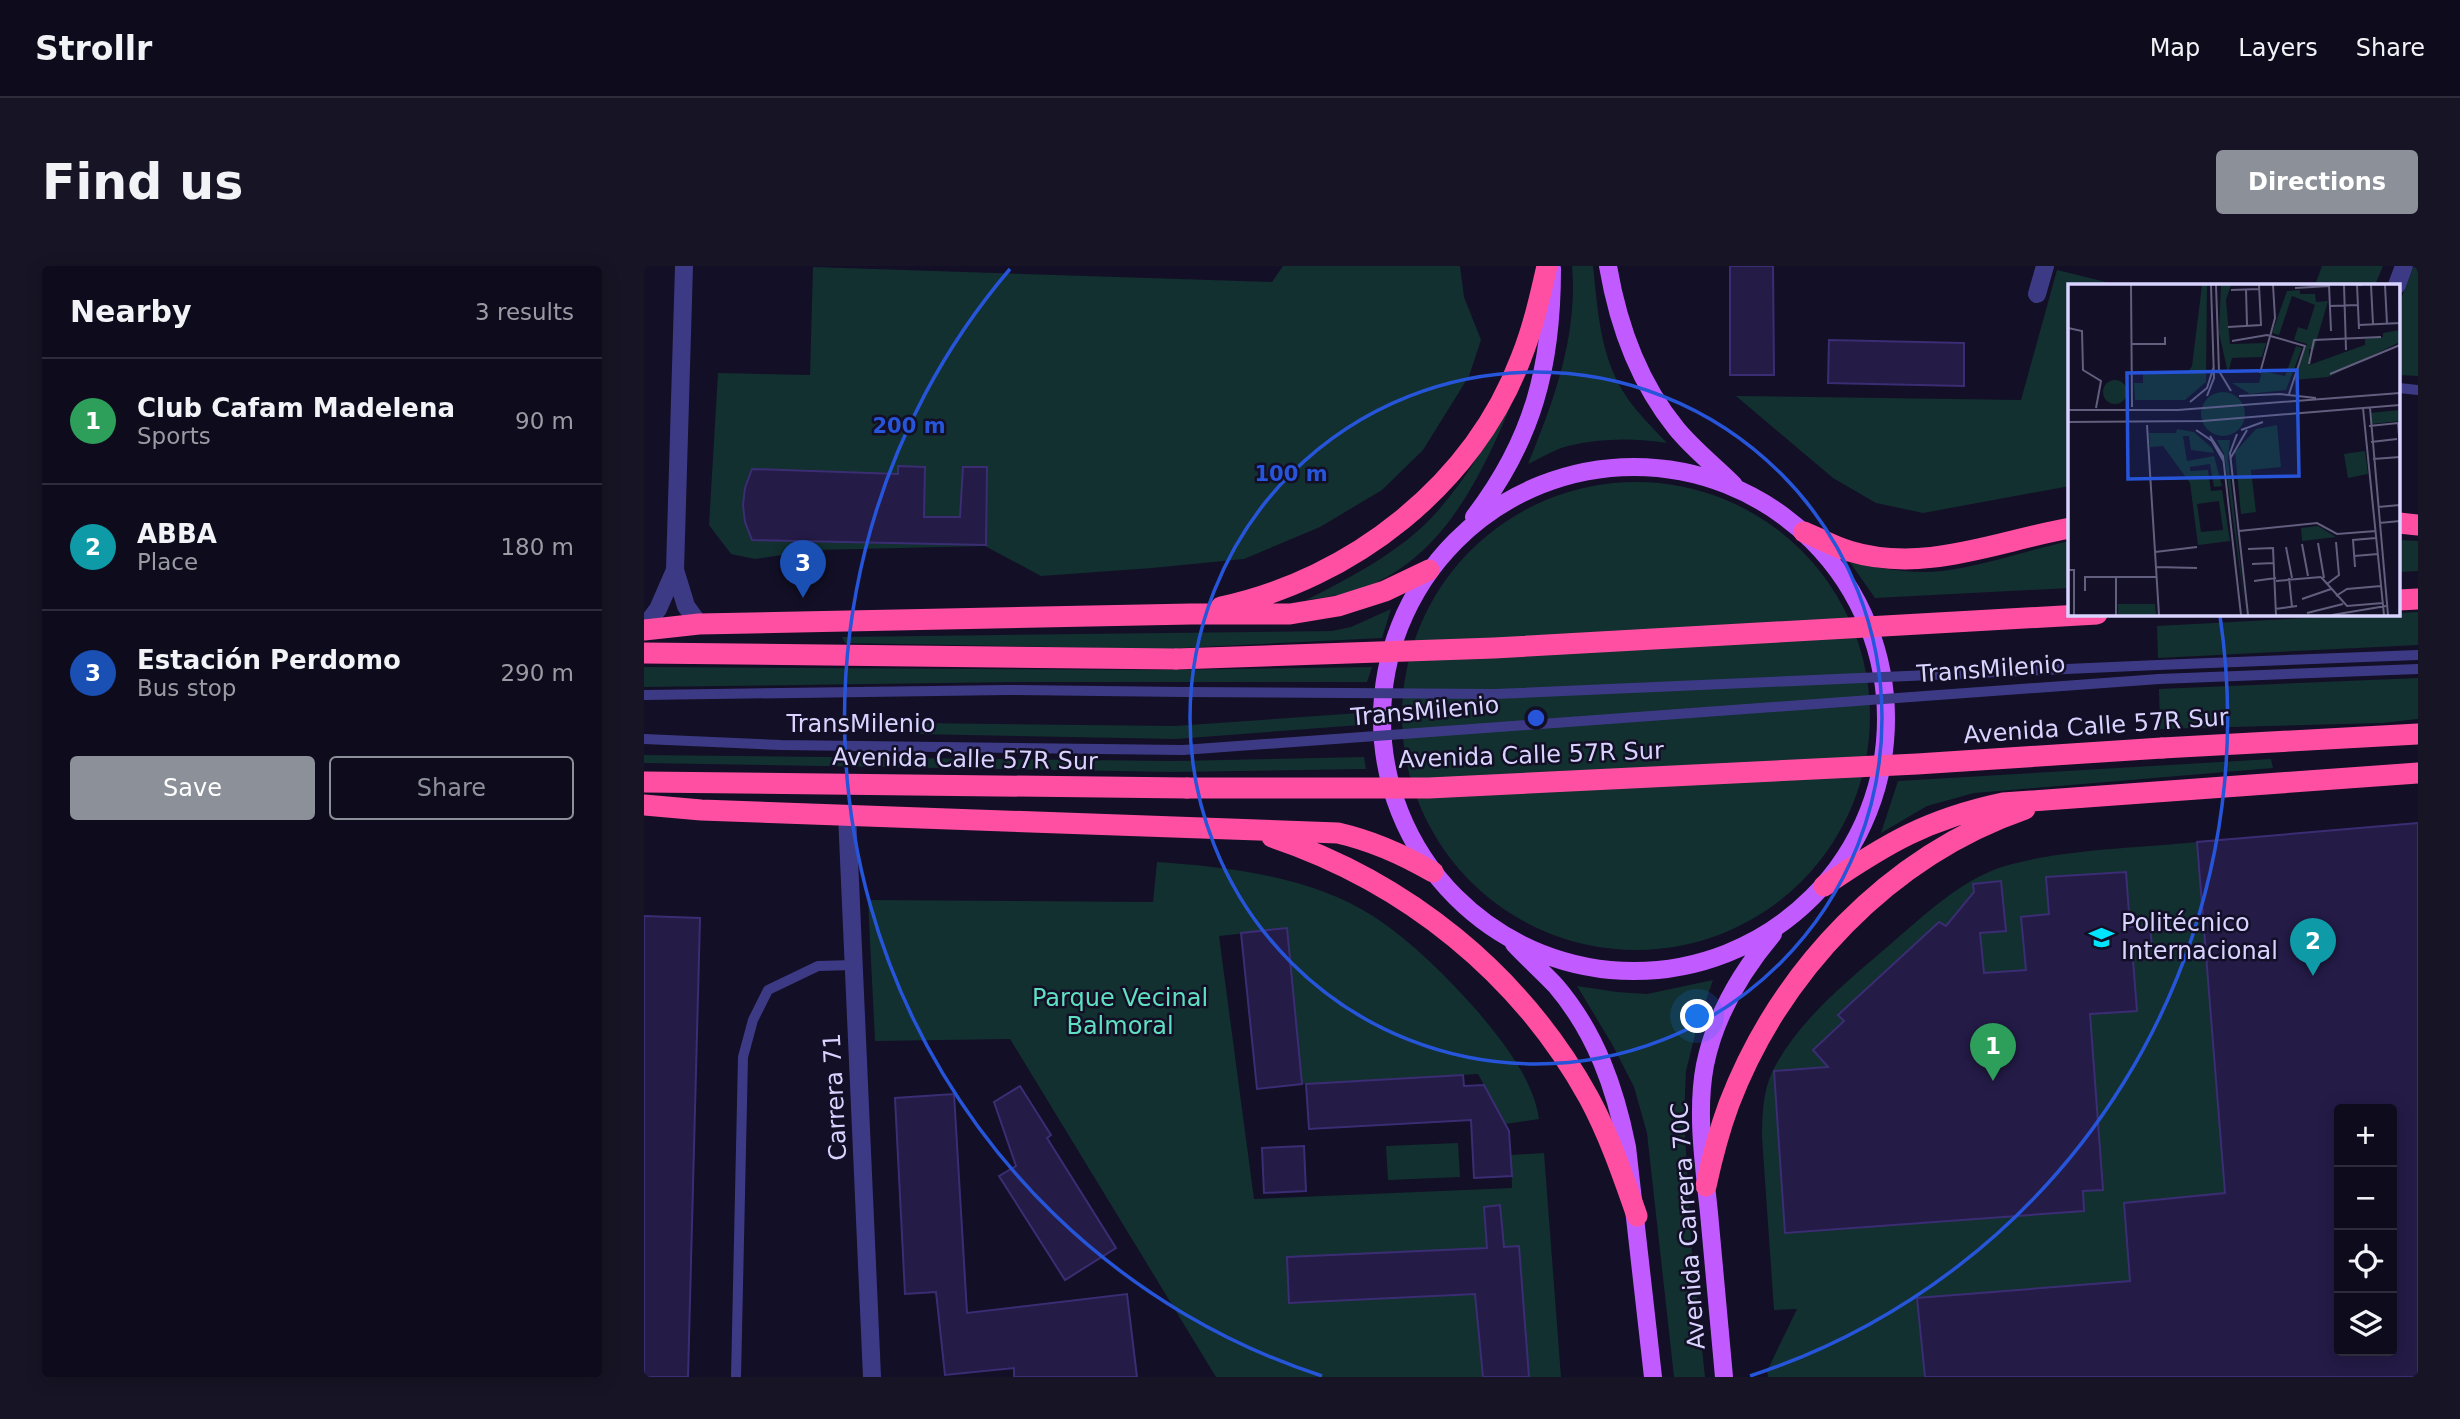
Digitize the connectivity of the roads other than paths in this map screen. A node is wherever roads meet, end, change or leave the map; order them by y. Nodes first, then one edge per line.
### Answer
1 (684, 266) edge
2 (1550, 266) edge
3 (1608, 266) edge
4 (2045, 266) edge
5 (2404, 266) edge
6 (2397, 284) edge
7 (2037, 294) dead end
8 (2400, 388) edge
9 (2418, 390) edge
10 (1740, 489) junction
11 (2400, 523) edge
12 (2418, 525) edge
13 (2068, 528) edge
14 (1804, 532) junction
15 (1461, 534) junction
16 (675, 570) junction
17 (1429, 570) junction
18 (2418, 599) edge
19 (2400, 600) edge
20 (1191, 614) junction
21 (2068, 616) edge
22 (699, 624) junction
23 (644, 629) edge
24 (644, 653) edge
25 (2418, 655) edge
26 (2418, 669) edge
27 (644, 695) edge
28 (2418, 734) edge
29 (644, 739) edge
30 (2418, 773) edge
31 (644, 782) edge
32 (2053, 799) junction
33 (644, 805) edge
34 (847, 814) junction
35 (1247, 828) junction
36 (1433, 872) junction
37 (1824, 886) junction
38 (1781, 924) junction
39 (1505, 936) junction
40 (853, 965) junction
41 (1706, 1186) junction
42 (1637, 1216) junction
43 (736, 1377) edge
44 (872, 1377) edge
45 (1653, 1377) edge
46 (1724, 1377) edge

1 - 16 street
2 - 15 main road
2 - 20 highway
3 - 10 main road
4 - 7 street
5 - 6 street
8 - 9 lane
10 - 14 main road
10 - 15 main road
11 - 12 highway
13 - 14 highway
14 - 37 main road
15 - 17 main road
16 - 22 street
16 - 23 street
17 - 20 highway
17 - 36 main road
18 - 19 highway
20 - 22 highway
21 - 24 highway, bridge
22 - 23 highway
25 - 27 lane, TransMilenio, bridge
26 - 29 lane, TransMilenio, bridge
28 - 31 highway, Avenida Calle 57R Sur, bridge
30 - 32 highway
32 - 37 highway
32 - 41 highway
33 - 34 highway
34 - 35 highway
34 - 40 street, Carrera 71
35 - 36 highway
35 - 42 highway
36 - 39 main road
37 - 38 main road
38 - 39 main road
38 - 41 main road, Avenida Carrera 70C
39 - 42 main road, Avenida Carrera 70C
40 - 43 lane
40 - 44 street, Carrera 71
41 - 46 main road, Avenida Carrera 70C
42 - 45 main road, Avenida Carrera 70C

